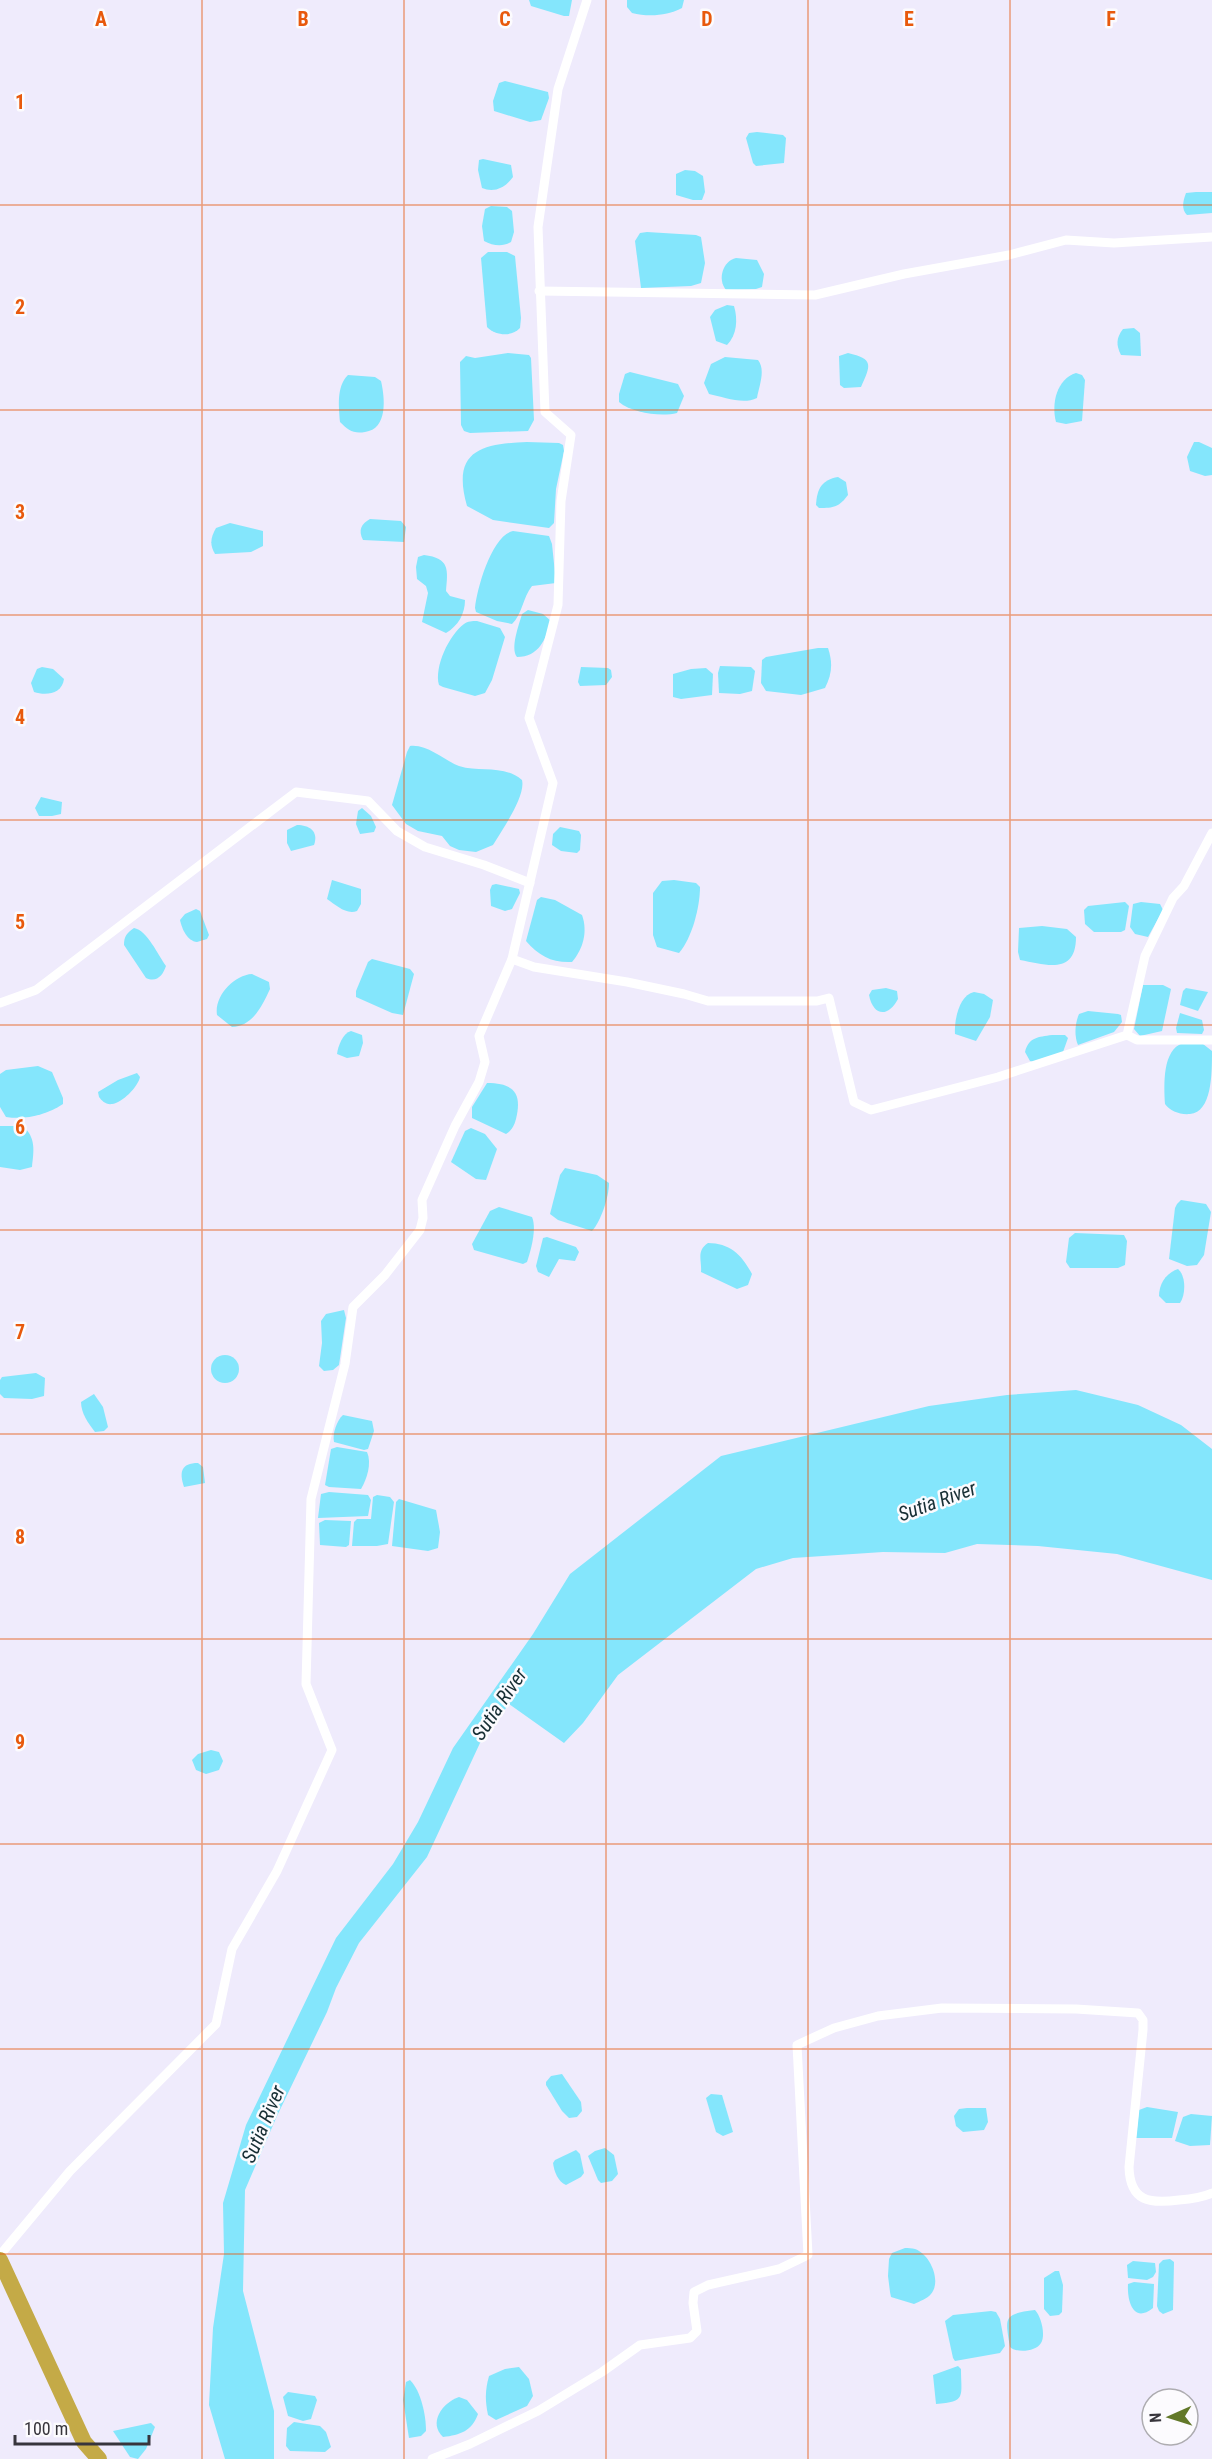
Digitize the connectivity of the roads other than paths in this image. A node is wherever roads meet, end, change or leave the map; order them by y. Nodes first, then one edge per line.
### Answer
1 (587, 0) edge
2 (1212, 237) edge
3 (540, 291) junction
4 (1212, 833) edge
5 (530, 883) junction
6 (512, 959) junction
7 (0, 1003) edge
8 (1127, 1035) junction
9 (1212, 1040) edge
10 (1212, 2193) edge
11 (1, 2266) edge
12 (99, 2459) edge
13 (432, 2459) edge

1 - 3 street
2 - 3 street
3 - 5 street
4 - 8 street
5 - 6 street
5 - 7 street
6 - 8 street
6 - 11 street
8 - 9 street
10 - 13 street
11 - 12 highway

